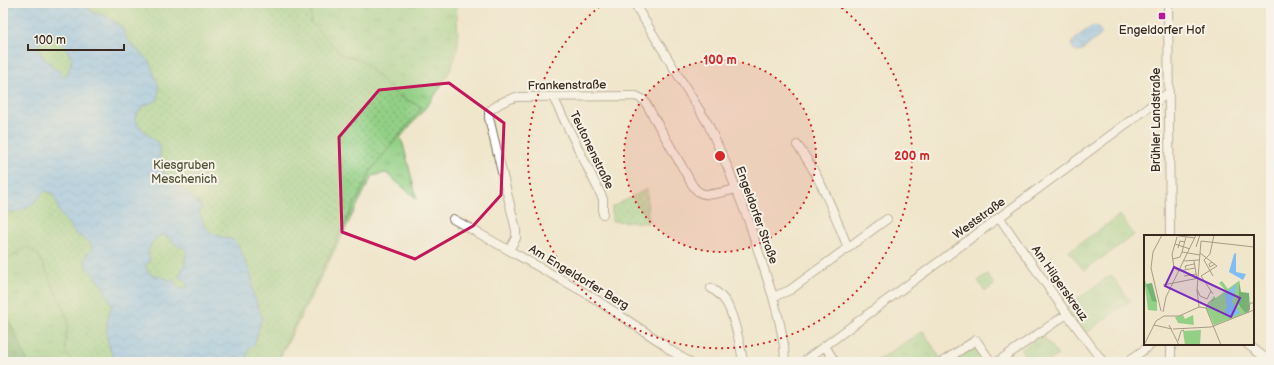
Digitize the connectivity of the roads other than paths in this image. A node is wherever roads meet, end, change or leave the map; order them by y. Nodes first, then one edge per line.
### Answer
1 (634, 3) edge
2 (1168, 3) edge
3 (1168, 93) junction
4 (553, 98) junction
5 (797, 145) dead end
6 (737, 189) junction
7 (603, 214) dead end
8 (999, 217) junction
9 (453, 219) dead end
10 (887, 219) dead end
11 (1170, 235) edge
12 (848, 248) junction
13 (509, 250) junction
14 (711, 288) dead end
15 (773, 297) junction
16 (1067, 314) junction
17 (1151, 345) edge
18 (1171, 345) edge
19 (1248, 345) edge
20 (825, 346) junction
21 (689, 362) edge
22 (743, 362) edge
23 (785, 362) edge
24 (803, 362) edge
25 (835, 362) edge
26 (942, 362) edge
27 (991, 362) edge
28 (997, 362) edge
29 (1103, 362) edge
30 (1128, 362) edge
31 (1171, 362) edge
32 (1271, 362) edge

1 - 6 street, Engeldorfer Straße
2 - 3 street, Brühler Landstraße
3 - 8 street, Weststraße
3 - 11 street, Brühler Landstraße
4 - 6 street, Frankenstraße
4 - 7 street, Teutonenstraße
4 - 13 street, Frankenstraße
5 - 12 street
6 - 15 street, Engeldorfer Straße
8 - 16 street, Am Hilgerskreuz
8 - 20 street, Weststraße
9 - 13 street, Am Engeldorfer Berg
10 - 12 street
12 - 15 street
13 - 21 street, Am Engeldorfer Berg
14 - 22 street
15 - 23 street, Engeldorfer Straße
16 - 28 street
16 - 29 street, Am Hilgerskreuz
17 - 30 street
18 - 31 street
19 - 32 street
20 - 24 street, Weststraße
20 - 25 street
26 - 27 street

